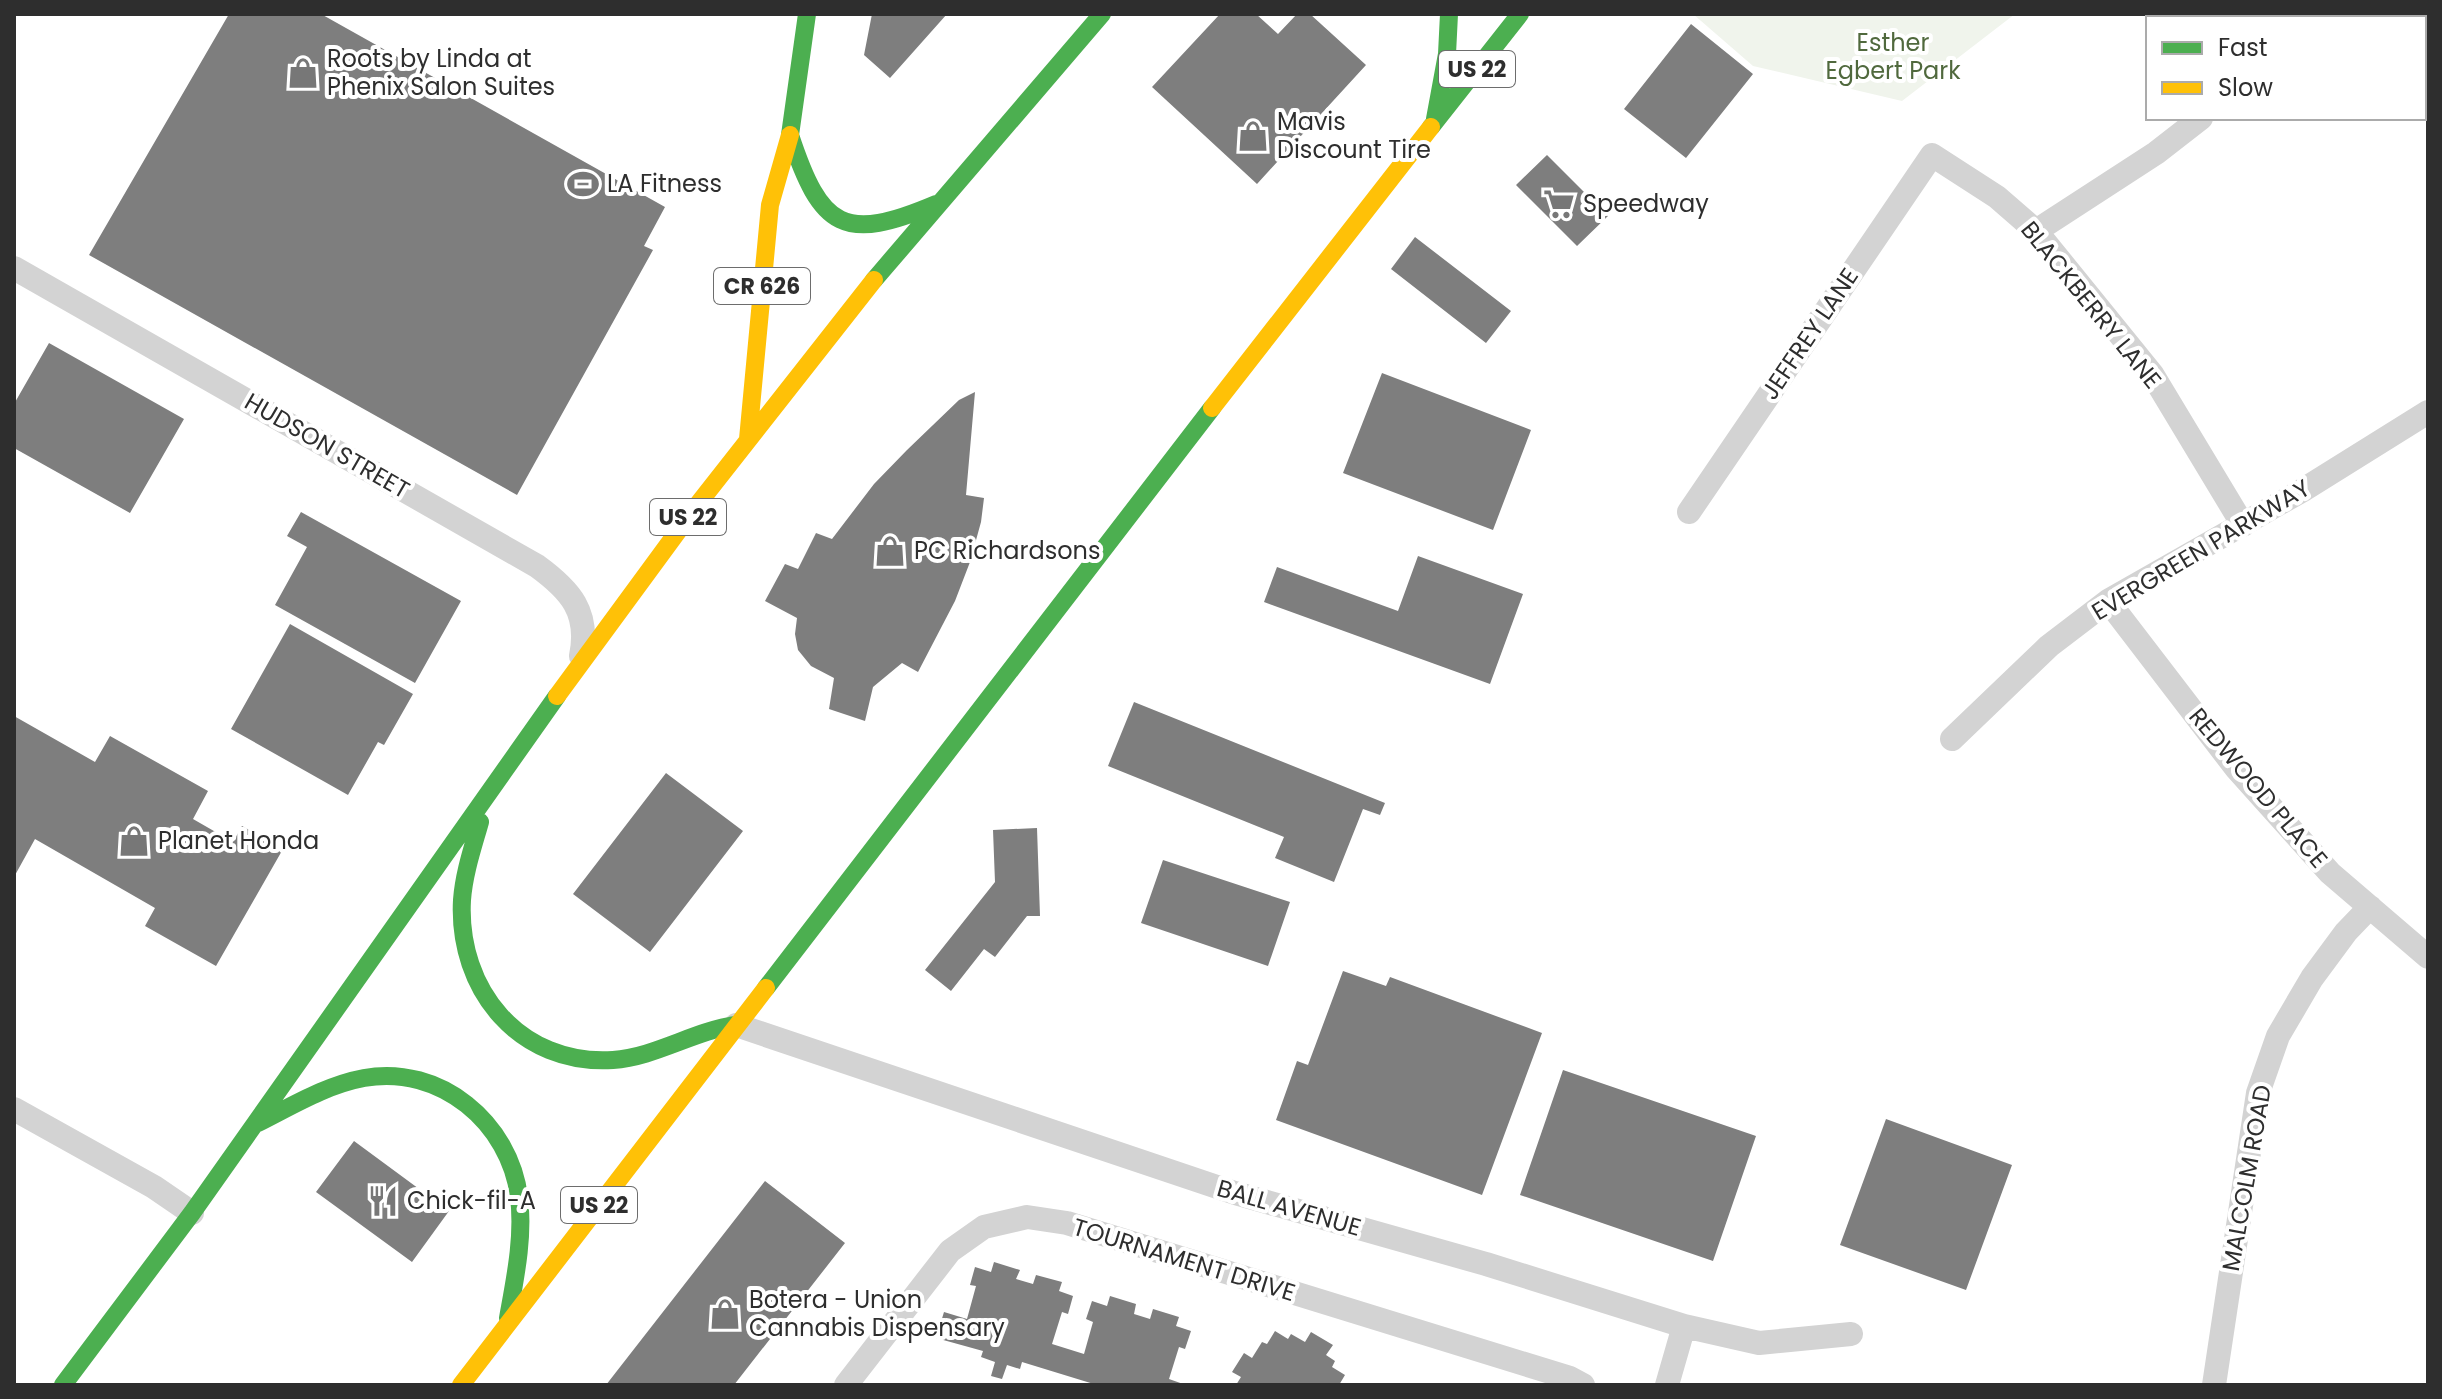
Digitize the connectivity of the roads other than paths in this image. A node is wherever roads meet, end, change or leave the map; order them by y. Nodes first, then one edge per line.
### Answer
1 (807, 14) edge
2 (1102, 14) edge
3 (1449, 14) edge
4 (1520, 14) edge
5 (2198, 120) edge
6 (1435, 124) junction
7 (790, 135) junction
8 (1932, 155) joint
9 (941, 202) junction
10 (2036, 231) junction
11 (14, 268) edge
12 (2426, 416) edge
13 (748, 439) junction
14 (1689, 512) dead end
15 (2243, 525) junction
16 (2108, 601) junction
17 (578, 666) junction
18 (1952, 739) dead end
19 (487, 797) junction
20 (2370, 907) junction
21 (2428, 957) edge
22 (736, 1025) junction
23 (14, 1109) edge
24 (254, 1125) junction
25 (192, 1213) junction
26 (1684, 1326) junction
27 (506, 1327) junction
28 (1851, 1334) dead end
29 (63, 1385) edge
30 (461, 1385) edge
31 (846, 1385) edge
32 (1583, 1385) edge
33 (1667, 1385) edge
34 (2214, 1385) edge

1 - 7 main road, CR 626
2 - 9 main road, US 22
3 - 6 main road
4 - 6 main road, US 22
5 - 10 street
6 - 22 main road, US 22
7 - 9 main road, CR 626
7 - 13 main road, CR 626
8 - 10 street, BLACKBERRY LANE
8 - 14 street, JEFFREY LANE
9 - 13 main road, US 22
10 - 15 street, BLACKBERRY LANE
11 - 17 street, HUDSON STREET
12 - 15 street, EVERGREEN PARKWAY
13 - 17 main road, US 22
15 - 16 street, EVERGREEN PARKWAY
16 - 18 street, EVERGREEN PARKWAY
16 - 20 street, REDWOOD PLACE
17 - 19 main road, US 22
19 - 22 main road
19 - 24 main road, US 22
20 - 21 street, REDWOOD PLACE
20 - 34 street, MALCOLM ROAD
22 - 26 street, BALL AVENUE
22 - 27 main road, US 22
23 - 25 street
24 - 25 main road, US 22
24 - 27 main road
25 - 29 main road, US 22
26 - 28 street, BALL AVENUE
26 - 33 street
27 - 30 main road, US 22
31 - 32 street, TOURNAMENT DRIVE

